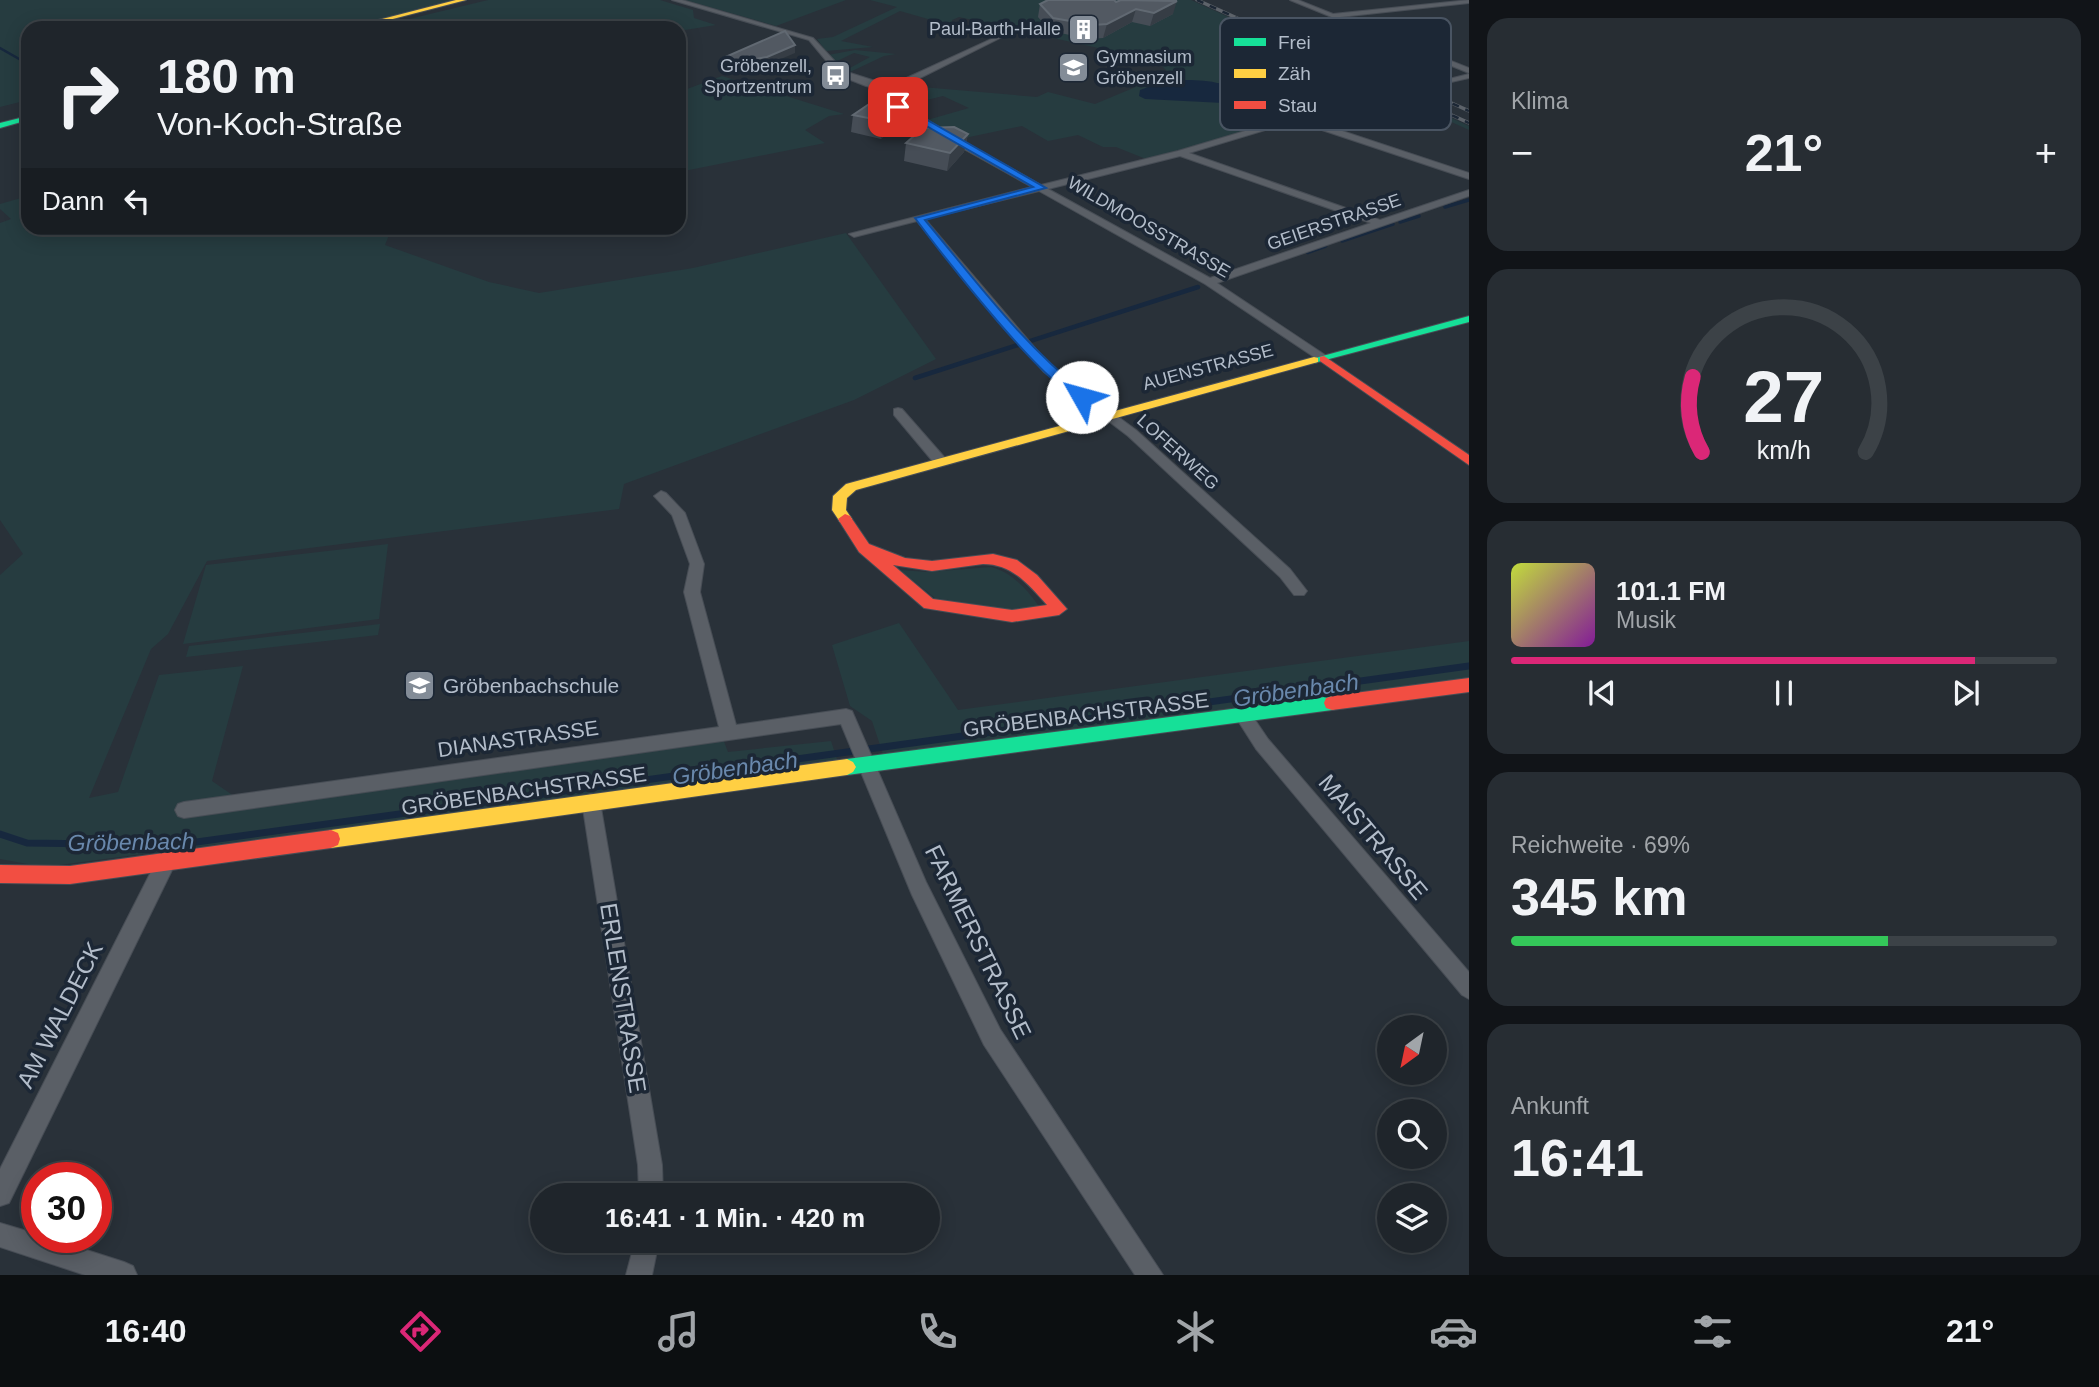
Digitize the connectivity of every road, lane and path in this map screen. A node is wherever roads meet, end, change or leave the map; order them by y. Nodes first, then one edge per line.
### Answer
1 (463, 0) edge
2 (676, 0) edge
3 (1293, 0) edge
4 (1469, 1) edge
5 (1331, 15) junction
6 (1338, 18) edge
7 (378, 21) edge
8 (1020, 26) dead end
9 (1451, 65) edge
10 (1469, 73) edge
11 (1451, 78) edge
12 (895, 90) junction
13 (21, 120) edge
14 (0, 126) edge
15 (1259, 130) edge
16 (1331, 130) edge
17 (1181, 152) junction
18 (1469, 176) edge
19 (1041, 188) junction
20 (1469, 193) edge
21 (919, 218) junction
22 (1379, 223) junction
23 (854, 234) dead end
24 (1209, 282) junction
25 (1469, 319) edge
26 (1324, 359) junction
27 (898, 412) dead end
28 (1107, 415) junction
29 (940, 461) junction
30 (1469, 461) edge
31 (661, 496) dead end
32 (864, 548) junction
33 (1299, 591) dead end
34 (1469, 685) edge
35 (1243, 716) junction
36 (729, 732) junction
37 (858, 746) junction
38 (591, 802) junction
39 (184, 810) dead end
40 (167, 860) junction
41 (0, 874) edge
42 (1469, 988) edge
43 (651, 1183) edge
44 (0, 1194) edge
45 (0, 1236) edge
46 (644, 1253) edge
47 (124, 1275) edge
48 (639, 1275) edge
49 (1150, 1275) edge

1 - 7 street
2 - 12 street
3 - 5 street
4 - 5 street
5 - 6 street
8 - 12 street
9 - 10 street
10 - 11 street
12 - 19 street, WILDMOOSSTRASSE
13 - 14 street
15 - 17 street
16 - 18 street
17 - 19 street
17 - 22 street
19 - 21 street
19 - 24 street, WILDMOOSSTRASSE
20 - 22 street, GEIERSTRASSE
21 - 23 street
21 - 28 street, LOFERWEG
22 - 24 street, GEIERSTRASSE
24 - 26 street, WILDMOOSSTRASSE
25 - 26 street, AUENSTRASSE
26 - 28 street, AUENSTRASSE
26 - 30 street, WILDMOOSSTRASSE
27 - 29 street
28 - 29 street, AUENSTRASSE
28 - 33 street, LOFERWEG
29 - 32 street, AUENSTRASSE
31 - 36 street
32 - 32 street, AUENSTRASSE
34 - 35 street, GRÖBENBACHSTRASSE
35 - 37 street, GRÖBENBACHSTRASSE
35 - 42 street, MAISTRASSE
36 - 37 street, DIANASTRASSE
36 - 39 street, DIANASTRASSE
37 - 38 street, GRÖBENBACHSTRASSE
37 - 49 street, FARMERSTRASSE
38 - 40 street, GRÖBENBACHSTRASSE
38 - 43 street, ERLENSTRASSE
40 - 41 street, GRÖBENBACHSTRASSE
40 - 44 street, AM WALDECK
45 - 47 street
46 - 48 street

